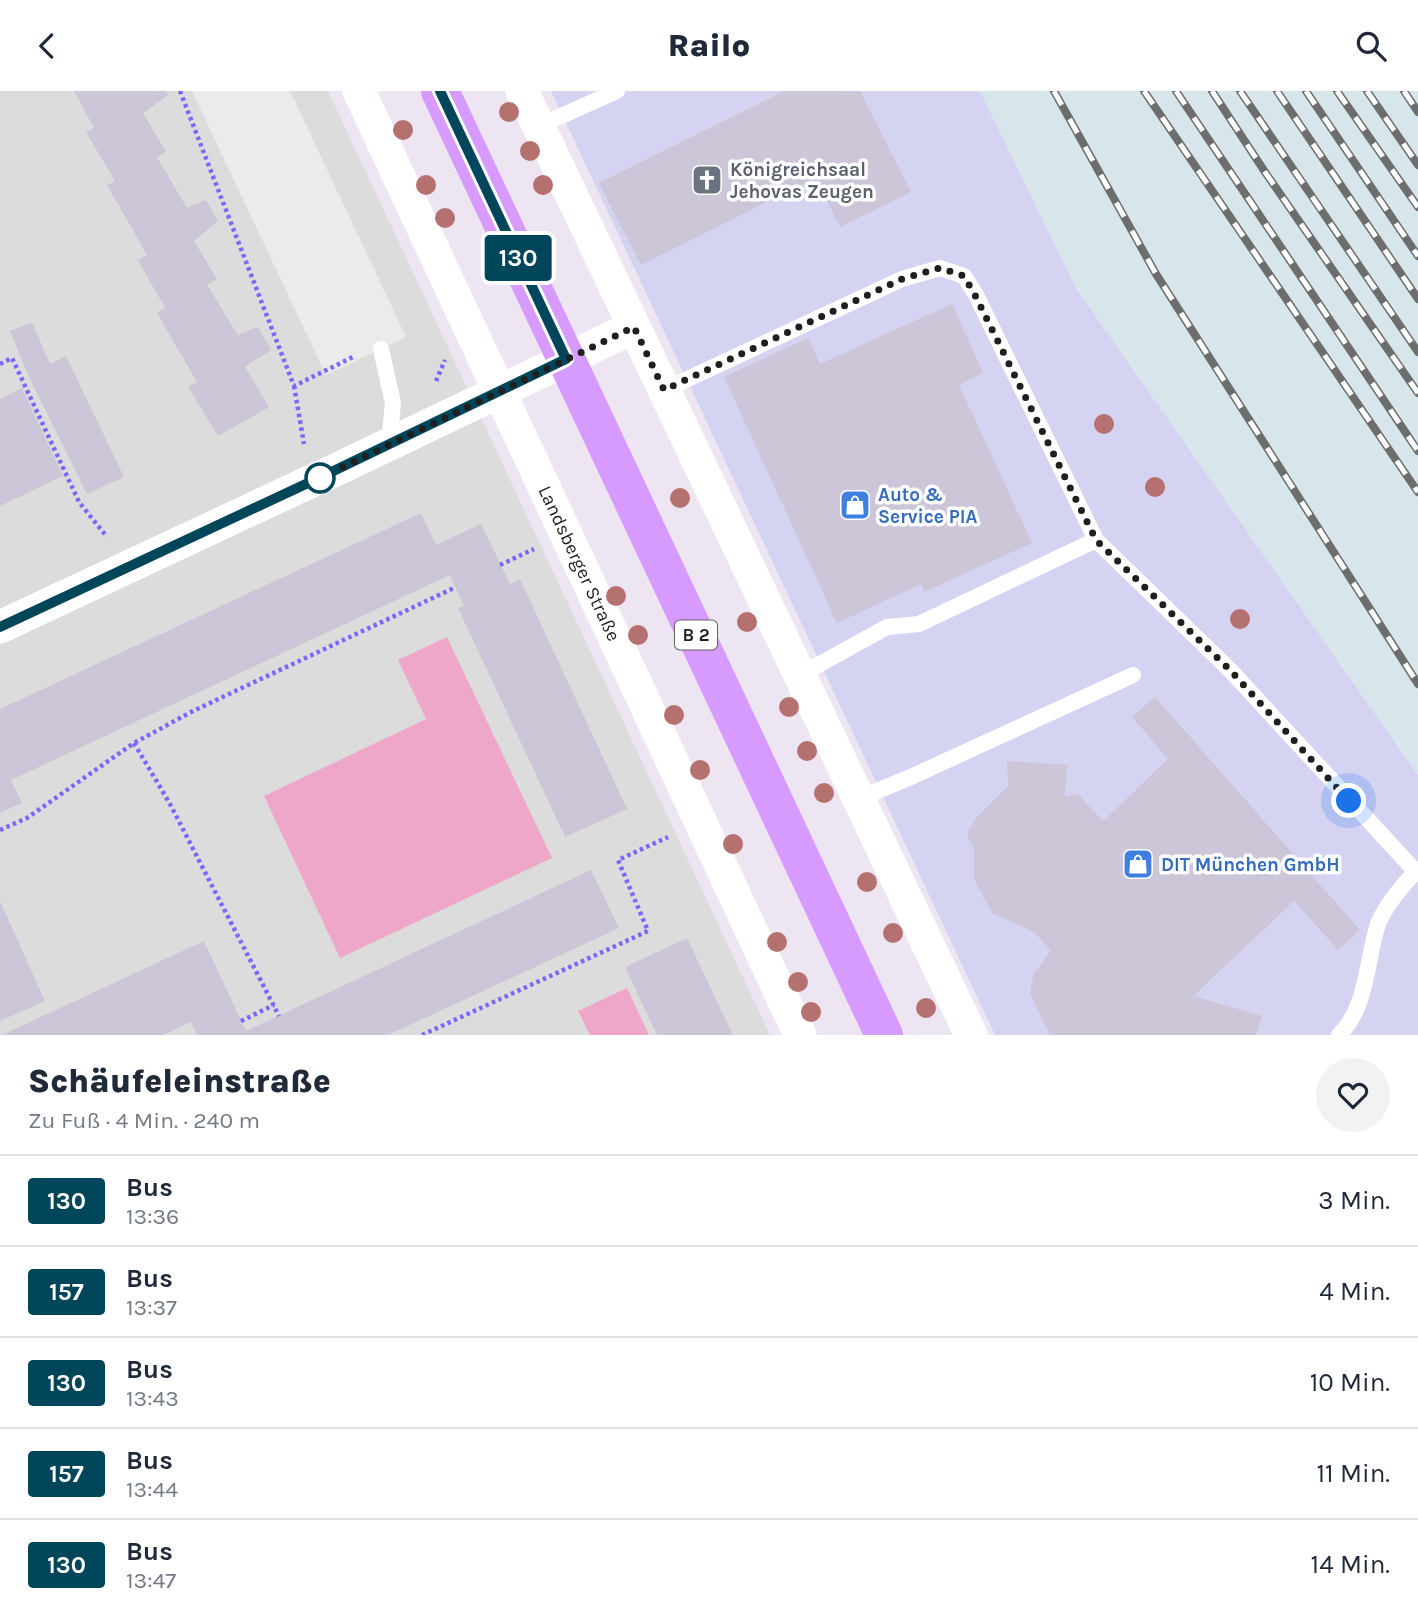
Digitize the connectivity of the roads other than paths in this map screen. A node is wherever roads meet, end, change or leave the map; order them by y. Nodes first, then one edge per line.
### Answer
1 (359, 91) edge
2 (440, 91) edge
3 (522, 91) edge
4 (617, 91) edge
5 (539, 126) junction
6 (634, 327) junction
7 (381, 349) dead end
8 (566, 359) junction
9 (664, 390) junction
10 (499, 392) junction
11 (390, 444) junction
12 (1096, 540) junction
13 (0, 627) edge
14 (800, 675) junction
15 (1133, 675) dead end
16 (858, 799) junction
17 (1417, 872) edge
18 (800, 1035) edge
19 (884, 1035) edge
20 (971, 1035) edge
21 (1339, 1035) edge

1 - 10 street, Landsberger Straße
2 - 8 main road, B 2
3 - 5 street
4 - 5 lane
5 - 6 street
6 - 8 street
6 - 9 street
7 - 11 lane
8 - 10 street
8 - 19 main road, B 2
9 - 12 lane
9 - 14 street
10 - 11 street
10 - 18 street, Landsberger Straße
11 - 13 street
12 - 14 lane
12 - 17 lane
14 - 16 street
15 - 16 lane
16 - 20 street
17 - 21 lane

